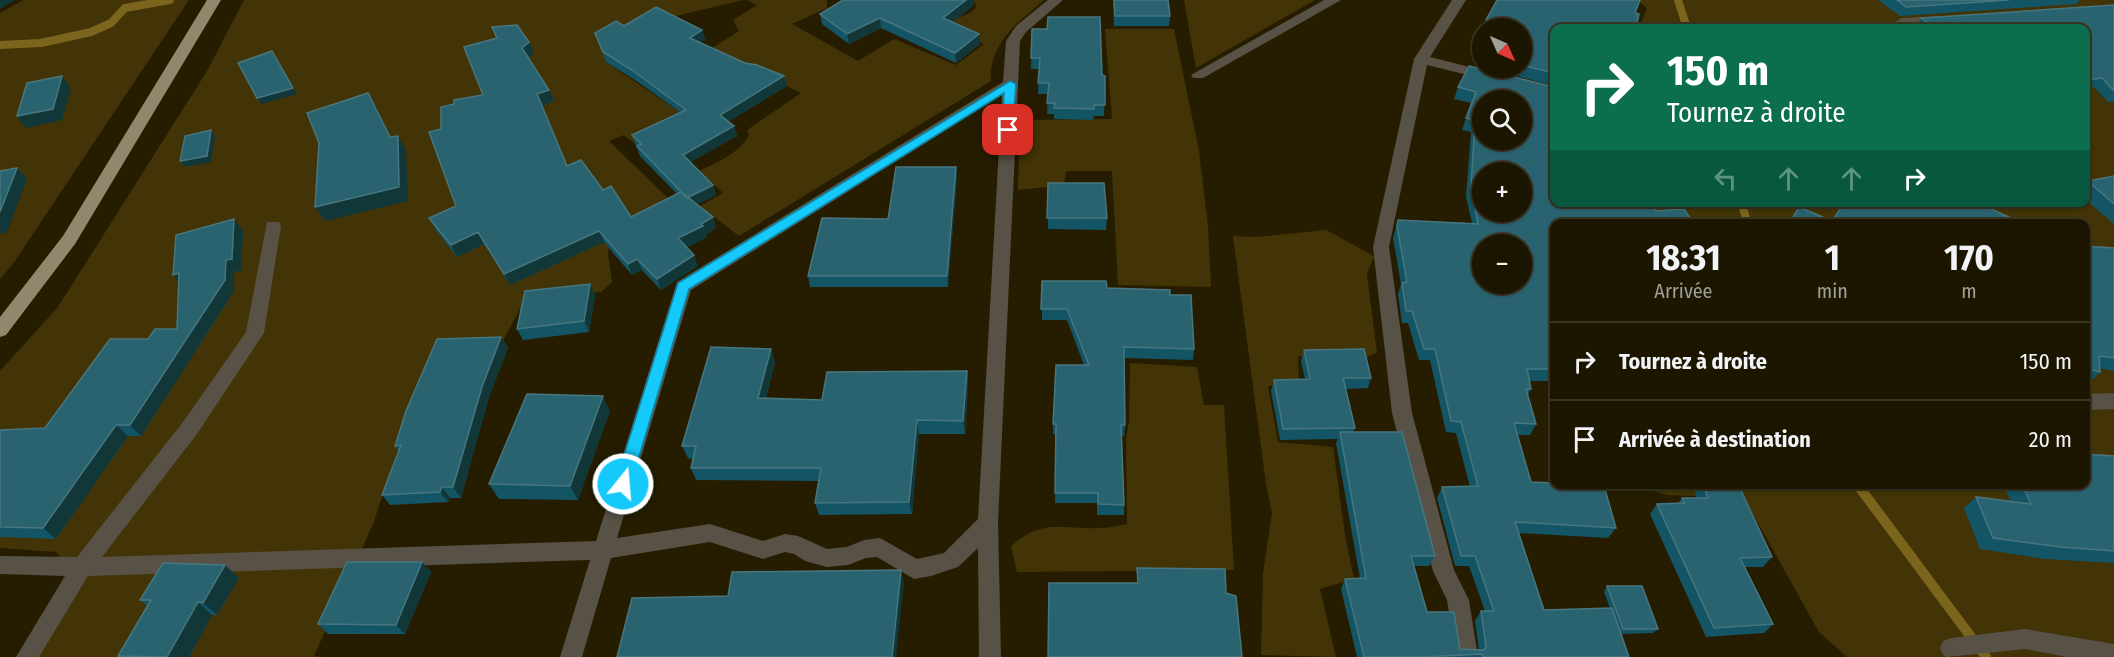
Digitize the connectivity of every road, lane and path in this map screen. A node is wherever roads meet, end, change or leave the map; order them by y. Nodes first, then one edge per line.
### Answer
1 (214, 0) edge
2 (1056, 0) edge
3 (1334, 0) edge
4 (1459, 0) edge
5 (1961, 18) edge
6 (1902, 22) dead end
7 (1421, 59) junction
8 (1198, 75) dead end
9 (1499, 79) edge
10 (1010, 84) junction
11 (273, 226) dead end
12 (0, 330) edge
13 (2114, 401) edge
14 (2090, 402) edge
15 (988, 522) junction
16 (603, 550) junction
17 (0, 565) edge
18 (82, 567) junction
19 (1951, 648) dead end
20 (2114, 656) edge
21 (27, 657) edge
22 (571, 657) edge
23 (990, 657) edge
24 (1467, 657) edge

1 - 12 main road
2 - 10 street
3 - 8 street
4 - 7 street
5 - 6 street
7 - 9 street
7 - 24 street
10 - 15 street
10 - 16 street
11 - 18 street
13 - 14 street
15 - 16 street
15 - 23 street
16 - 18 street
16 - 22 street
17 - 18 street
18 - 21 street
19 - 20 street

